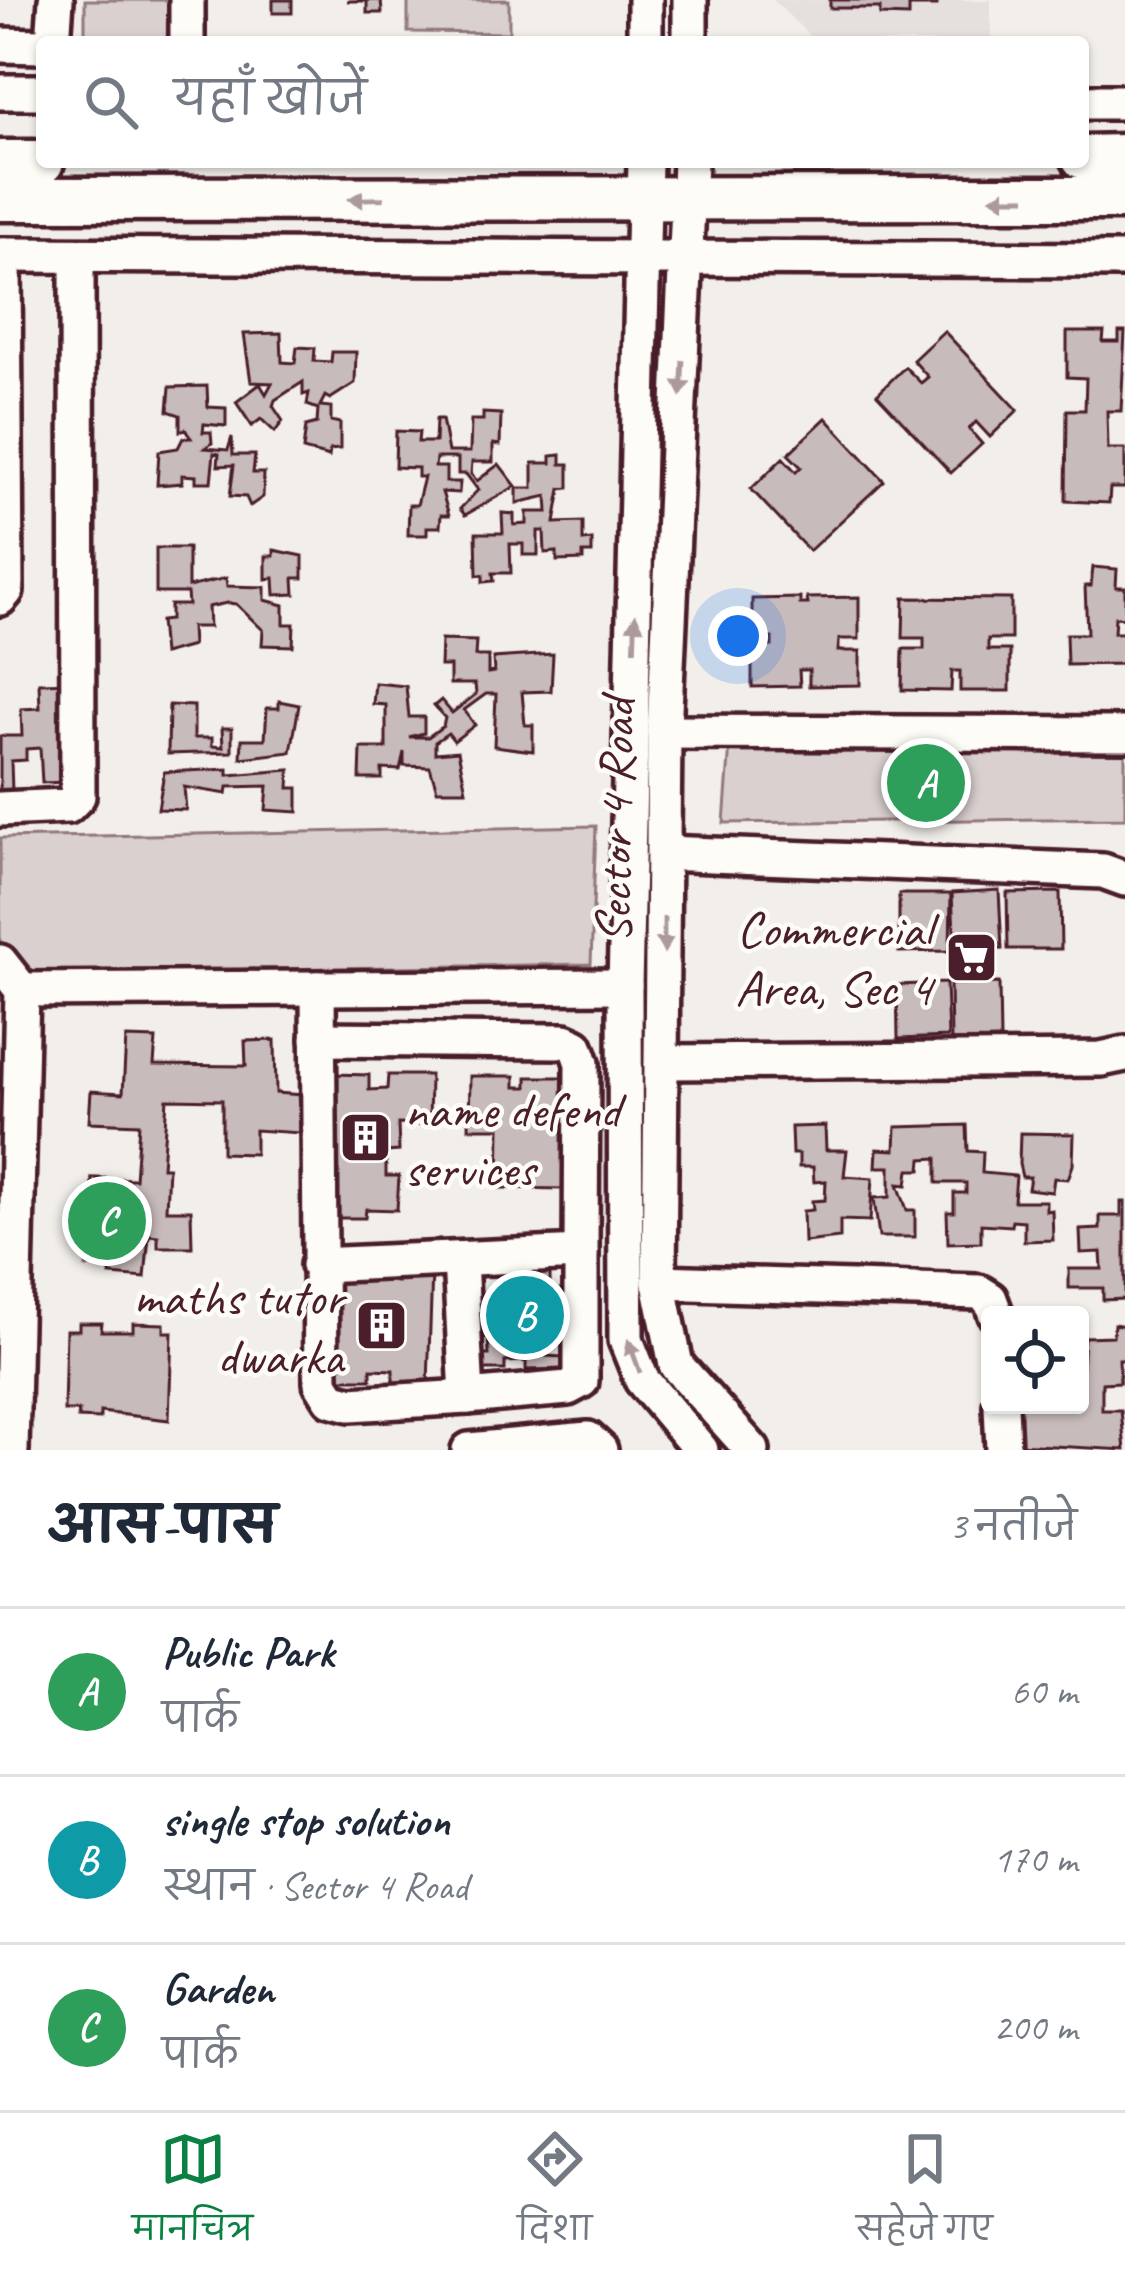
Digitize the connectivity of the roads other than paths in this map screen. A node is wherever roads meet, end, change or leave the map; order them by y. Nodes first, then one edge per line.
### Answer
1 (56, 0) edge
2 (188, 0) edge
3 (645, 0) edge
4 (690, 0) edge
5 (53, 36) edge
6 (187, 36) edge
7 (645, 36) edge
8 (691, 36) edge
9 (0, 45) edge
10 (36, 46) edge
11 (0, 92) edge
12 (36, 92) edge
13 (1089, 103) edge
14 (1125, 103) edge
15 (1089, 157) edge
16 (1125, 157) edge
17 (0, 162) edge
18 (646, 178) edge
19 (690, 180) edge
20 (26, 187) edge
21 (1125, 198) edge
22 (12, 255) edge
23 (77, 256) junction
24 (1125, 260) edge
25 (646, 261) junction
26 (688, 261) junction
27 (2, 309) edge
28 (3, 437) edge
29 (0, 598) edge
30 (664, 732) junction
31 (1125, 734) edge
32 (0, 809) edge
33 (664, 853) junction
34 (1125, 879) edge
35 (0, 962) edge
36 (625, 986) junction
37 (318, 988) junction
38 (22, 989) junction
39 (318, 1039) junction
40 (1125, 1054) edge
41 (664, 1062) junction
42 (581, 1253) junction
43 (460, 1259) junction
44 (318, 1264) junction
45 (659, 1282) junction
46 (993, 1306) edge
47 (467, 1396) junction
48 (1001, 1414) edge
49 (11, 1450) edge
50 (470, 1450) edge
51 (600, 1450) edge
52 (701, 1450) edge
53 (752, 1450) edge
54 (1003, 1450) edge

1 - 5 street
2 - 6 street
3 - 7 street
4 - 8 street
9 - 10 street
11 - 12 street
13 - 14 street
15 - 16 main road
17 - 20 main road
18 - 19 main road
18 -> 20 main road
18 - 25 street, Sector 4 Road
21 -> 19 main road
19 - 26 street, Sector 4 Road
20 - 22 street
22 - 23 street
22 - 27 street
23 - 25 street
23 - 32 street
24 - 26 street
25 - 26 street
36 -> 25 street, Sector 4 Road
26 -> 30 street, Sector 4 Road
27 - 28 street
28 - 29 street
30 - 31 street
30 - 33 street, Sector 4 Road
33 - 34 street
33 -> 41 street, Sector 4 Road
35 - 38 street
36 - 37 street
52 -> 36 street, Sector 4 Road
37 - 38 street
37 - 39 street
38 - 49 street
39 - 42 street
39 - 44 street
40 - 41 street
41 - 45 street, Sector 4 Road
42 - 43 street
42 - 47 street
43 - 44 street
43 - 47 street
44 - 47 street
45 - 46 street
45 - 53 street, Sector 4 Road
48 - 54 street
50 - 51 street

